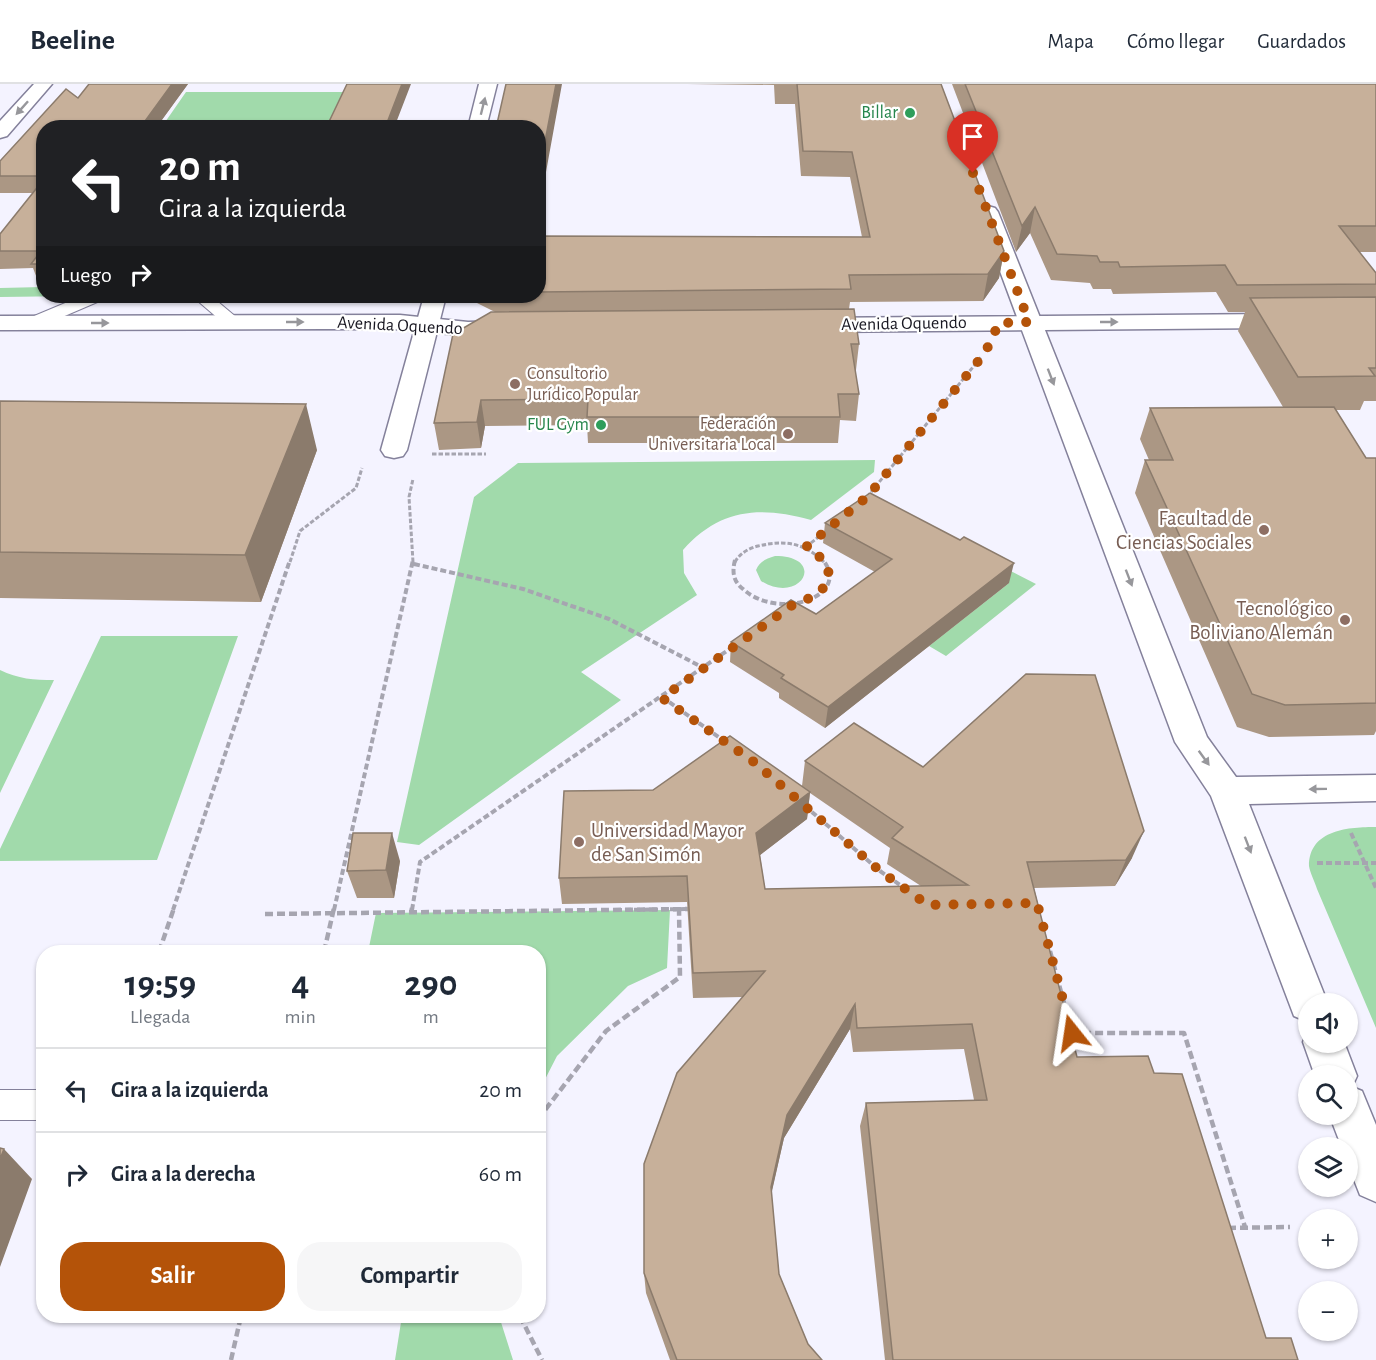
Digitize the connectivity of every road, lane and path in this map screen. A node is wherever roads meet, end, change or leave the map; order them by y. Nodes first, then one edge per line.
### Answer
1 (43, 84) edge
2 (488, 84) edge
3 (479, 120) edge
4 (0, 132) edge
5 (981, 195) edge
6 (80, 303) edge
7 (210, 303) edge
8 (433, 303) edge
9 (1376, 320) edge
10 (233, 322) junction
11 (1029, 322) junction
12 (0, 323) edge
13 (33, 323) junction
14 (999, 323) junction
15 (427, 326) junction
16 (787, 326) edge
17 (527, 328) edge
18 (394, 450) dead end
19 (430, 454) dead end
20 (486, 454) dead end
21 (356, 488) dead end
22 (409, 497) dead end
23 (859, 504) edge
24 (833, 525) edge
25 (806, 547) junction
26 (413, 564) junction
27 (794, 604) junction
28 (785, 611) edge
29 (739, 642) edge
30 (702, 667) junction
31 (662, 698) junction
32 (736, 749) edge
33 (1376, 788) edge
34 (1227, 791) junction
35 (799, 801) edge
36 (1351, 833) dead end
37 (1317, 863) dead end
38 (1364, 863) junction
39 (1376, 863) edge
40 (1376, 888) edge
41 (909, 891) edge
42 (679, 909) junction
43 (701, 909) edge
44 (411, 913) junction
45 (265, 914) dead end
46 (332, 914) junction
47 (161, 945) edge
48 (325, 945) edge
49 (1049, 947) edge
50 (1304, 993) edge
51 (0, 1105) edge
52 (36, 1105) edge
53 (546, 1109) edge
54 (1355, 1125) edge
55 (1376, 1180) edge
56 (1245, 1227) junction
57 (1290, 1227) dead end
58 (1225, 1228) edge
59 (239, 1323) edge
60 (524, 1323) edge
61 (231, 1360) edge
62 (542, 1360) edge

1 -> 4 street
3 -> 2 street
5 - 11 street
6 - 13 lane
7 - 10 lane
8 - 15 street
11 -> 9 street, Avenida Oquendo
13 -> 10 street, Avenida Oquendo
10 -> 15 street, Avenida Oquendo
11 - 14 street, Avenida Oquendo
11 -> 34 street
12 - 13 street, Avenida Oquendo
14 - 16 street, Avenida Oquendo
14 - 23 path
15 - 17 street, Avenida Oquendo
15 - 18 street
19 - 20 path
21 - 47 path
22 - 26 path
24 - 25 path
25 - 27 path
25 - 27 path
26 - 30 path
26 - 46 path
27 - 28 path
29 - 30 path
30 - 31 path
31 - 32 path
31 - 44 path
33 -> 34 street
34 -> 50 street
35 - 41 path
36 - 38 path
37 - 38 path
38 - 39 path
38 - 40 path
42 - 43 path
42 - 44 path
42 - 53 path
44 - 46 path
45 - 46 path
46 - 48 path
49 - 56 path
51 - 52 lane
54 - 55 street
56 - 57 path
56 - 58 path
59 - 61 path
60 - 62 path

